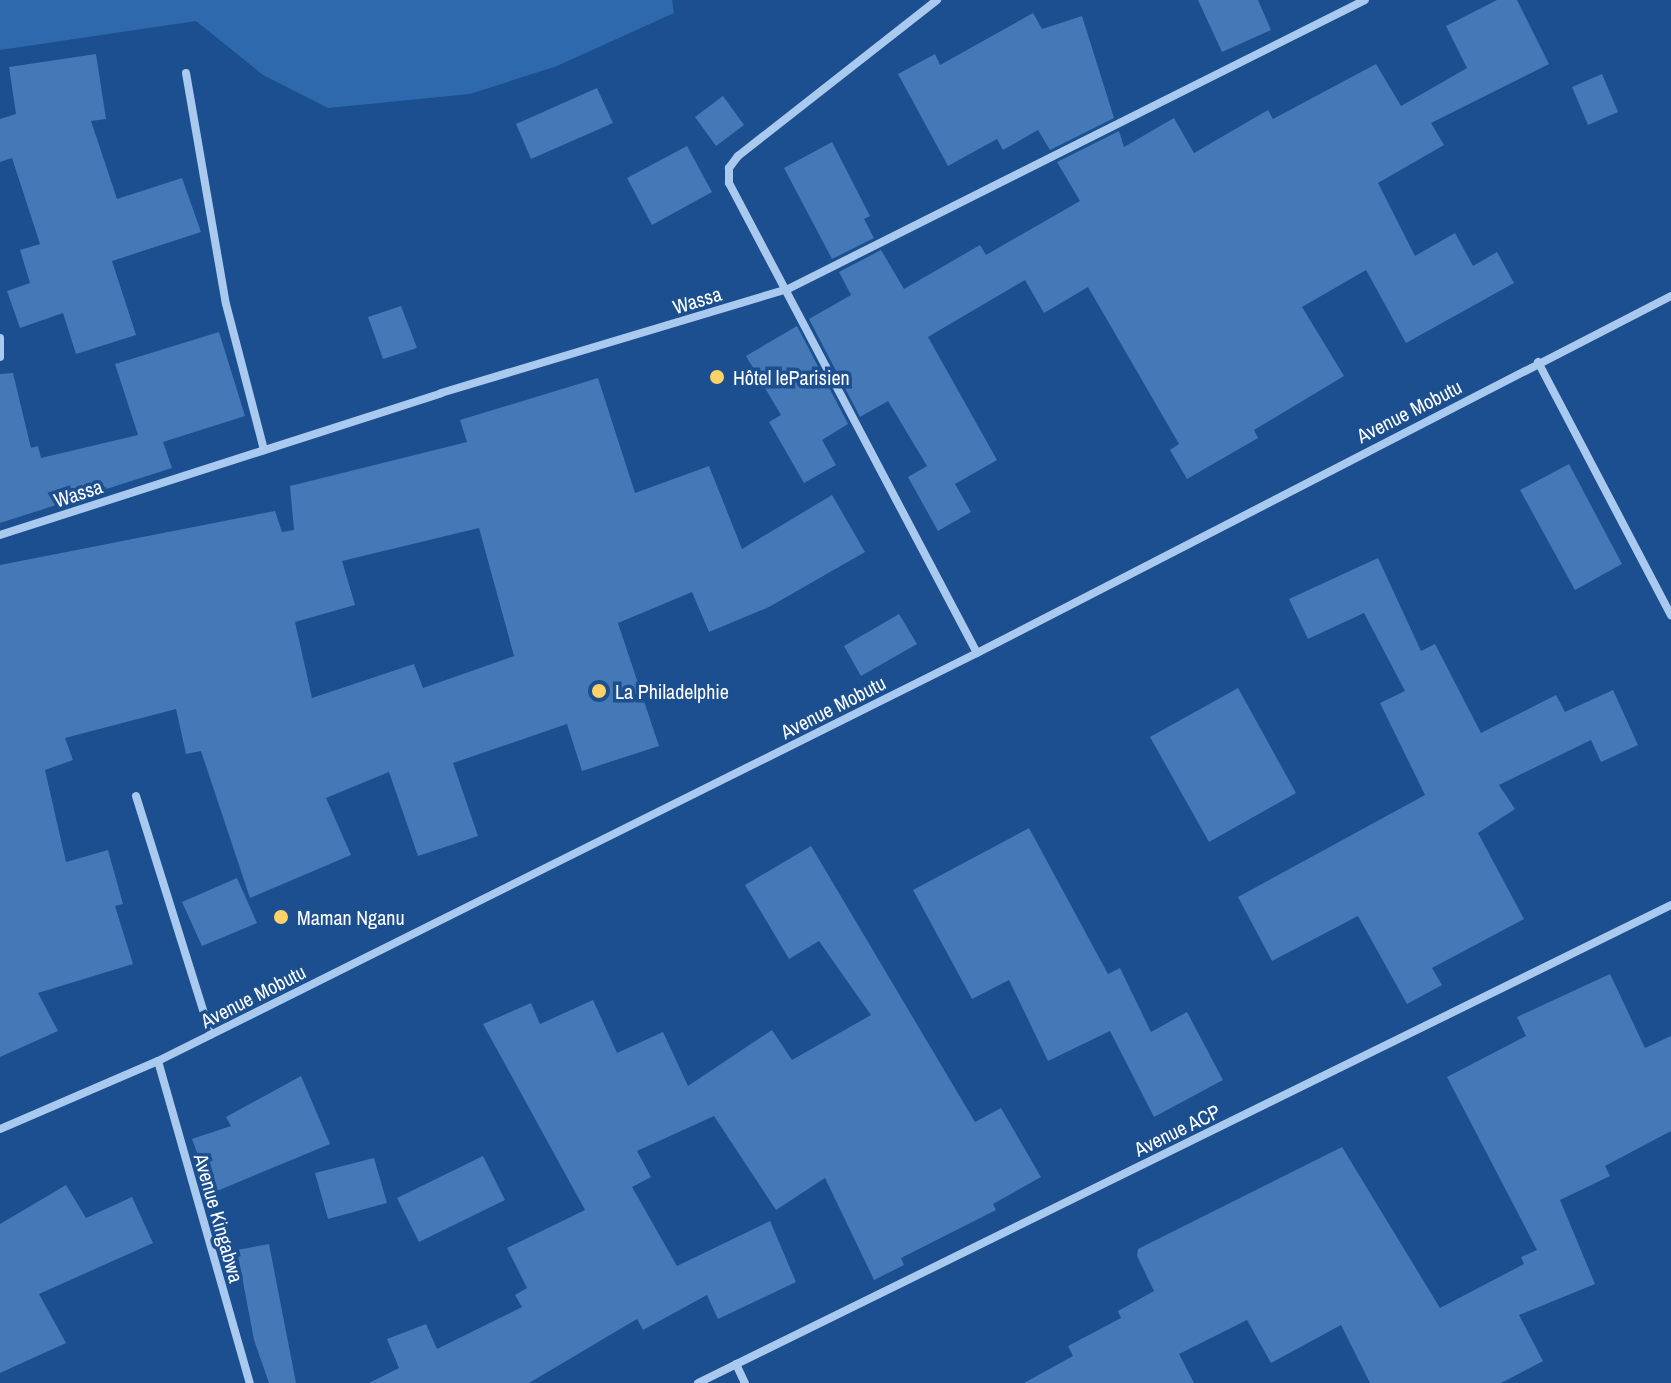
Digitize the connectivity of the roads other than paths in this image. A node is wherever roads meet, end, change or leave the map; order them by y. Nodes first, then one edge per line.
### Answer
1 (937, 0) edge
2 (1365, 0) edge
3 (186, 73) dead end
4 (788, 289) junction
5 (1671, 296) edge
6 (0, 338) edge
7 (0, 357) edge
8 (1538, 362) junction
9 (264, 450) junction
10 (0, 535) edge
11 (1671, 615) edge
12 (977, 653) junction
13 (136, 796) dead end
14 (1671, 905) edge
15 (211, 1035) junction
16 (158, 1061) junction
17 (0, 1129) edge
18 (736, 1364) junction
19 (250, 1383) edge
20 (698, 1383) edge
21 (745, 1383) edge

1 - 4 street
2 - 4 street, Wassa
3 - 9 street
4 - 9 street, Wassa
4 - 12 street
5 - 8 street, Avenue Mobutu
6 - 7 street
8 - 11 street
8 - 12 street, Avenue Mobutu
9 - 10 street, Wassa
12 - 15 street, Avenue Mobutu
13 - 15 street
14 - 18 street, Avenue ACP
15 - 16 street, Avenue Mobutu
16 - 17 street, Avenue Mobutu
16 - 19 street, Avenue Kingabwa
18 - 20 street, Avenue ACP
18 - 21 street

